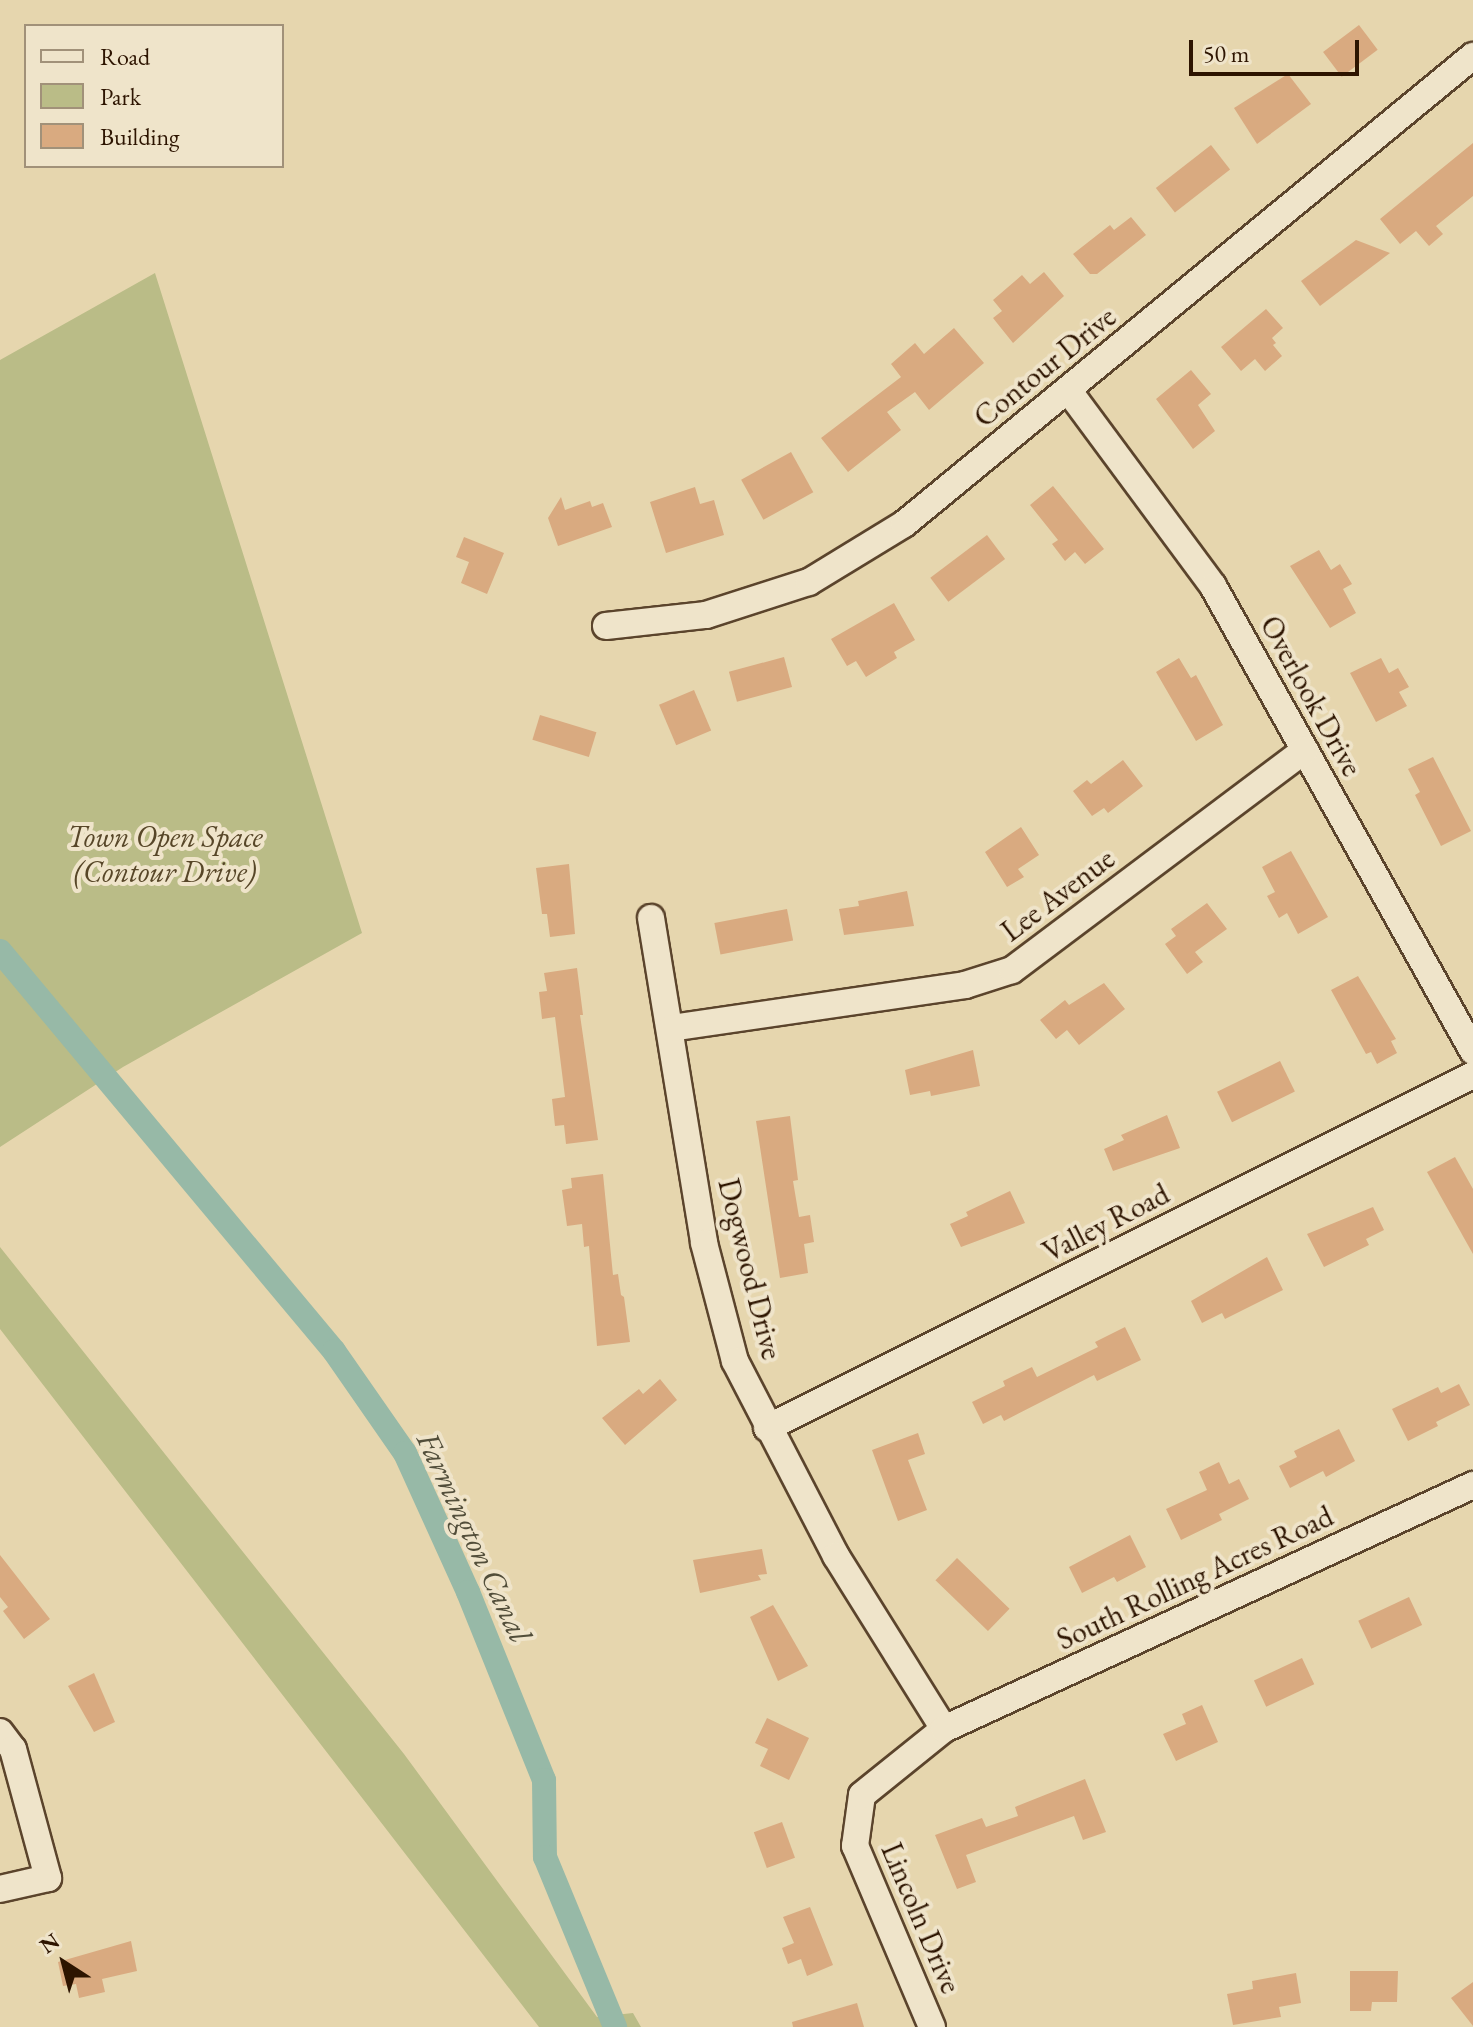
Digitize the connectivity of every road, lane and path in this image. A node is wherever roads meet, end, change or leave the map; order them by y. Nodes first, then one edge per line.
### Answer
1 (1473, 56) edge
2 (1068, 390) junction
3 (606, 626) dead end
4 (1305, 750) junction
5 (651, 918) dead end
6 (671, 1028) junction
7 (1473, 1051) edge
8 (1473, 1075) edge
9 (767, 1428) junction
10 (1473, 1485) edge
11 (944, 1729) junction
12 (0, 1732) edge
13 (0, 1889) edge
14 (932, 2027) edge

1 - 2 street, Contour Drive
2 - 3 street, Contour Drive
2 - 4 street, Overlook Drive
4 - 6 street, Lee Avenue
4 - 7 street, Overlook Drive
5 - 6 street, Dogwood Drive
6 - 9 street, Dogwood Drive
8 - 9 street, Valley Road
9 - 11 street, Dogwood Drive
10 - 11 street, South Rolling Acres Road
11 - 14 street, Lincoln Drive
12 - 13 street

